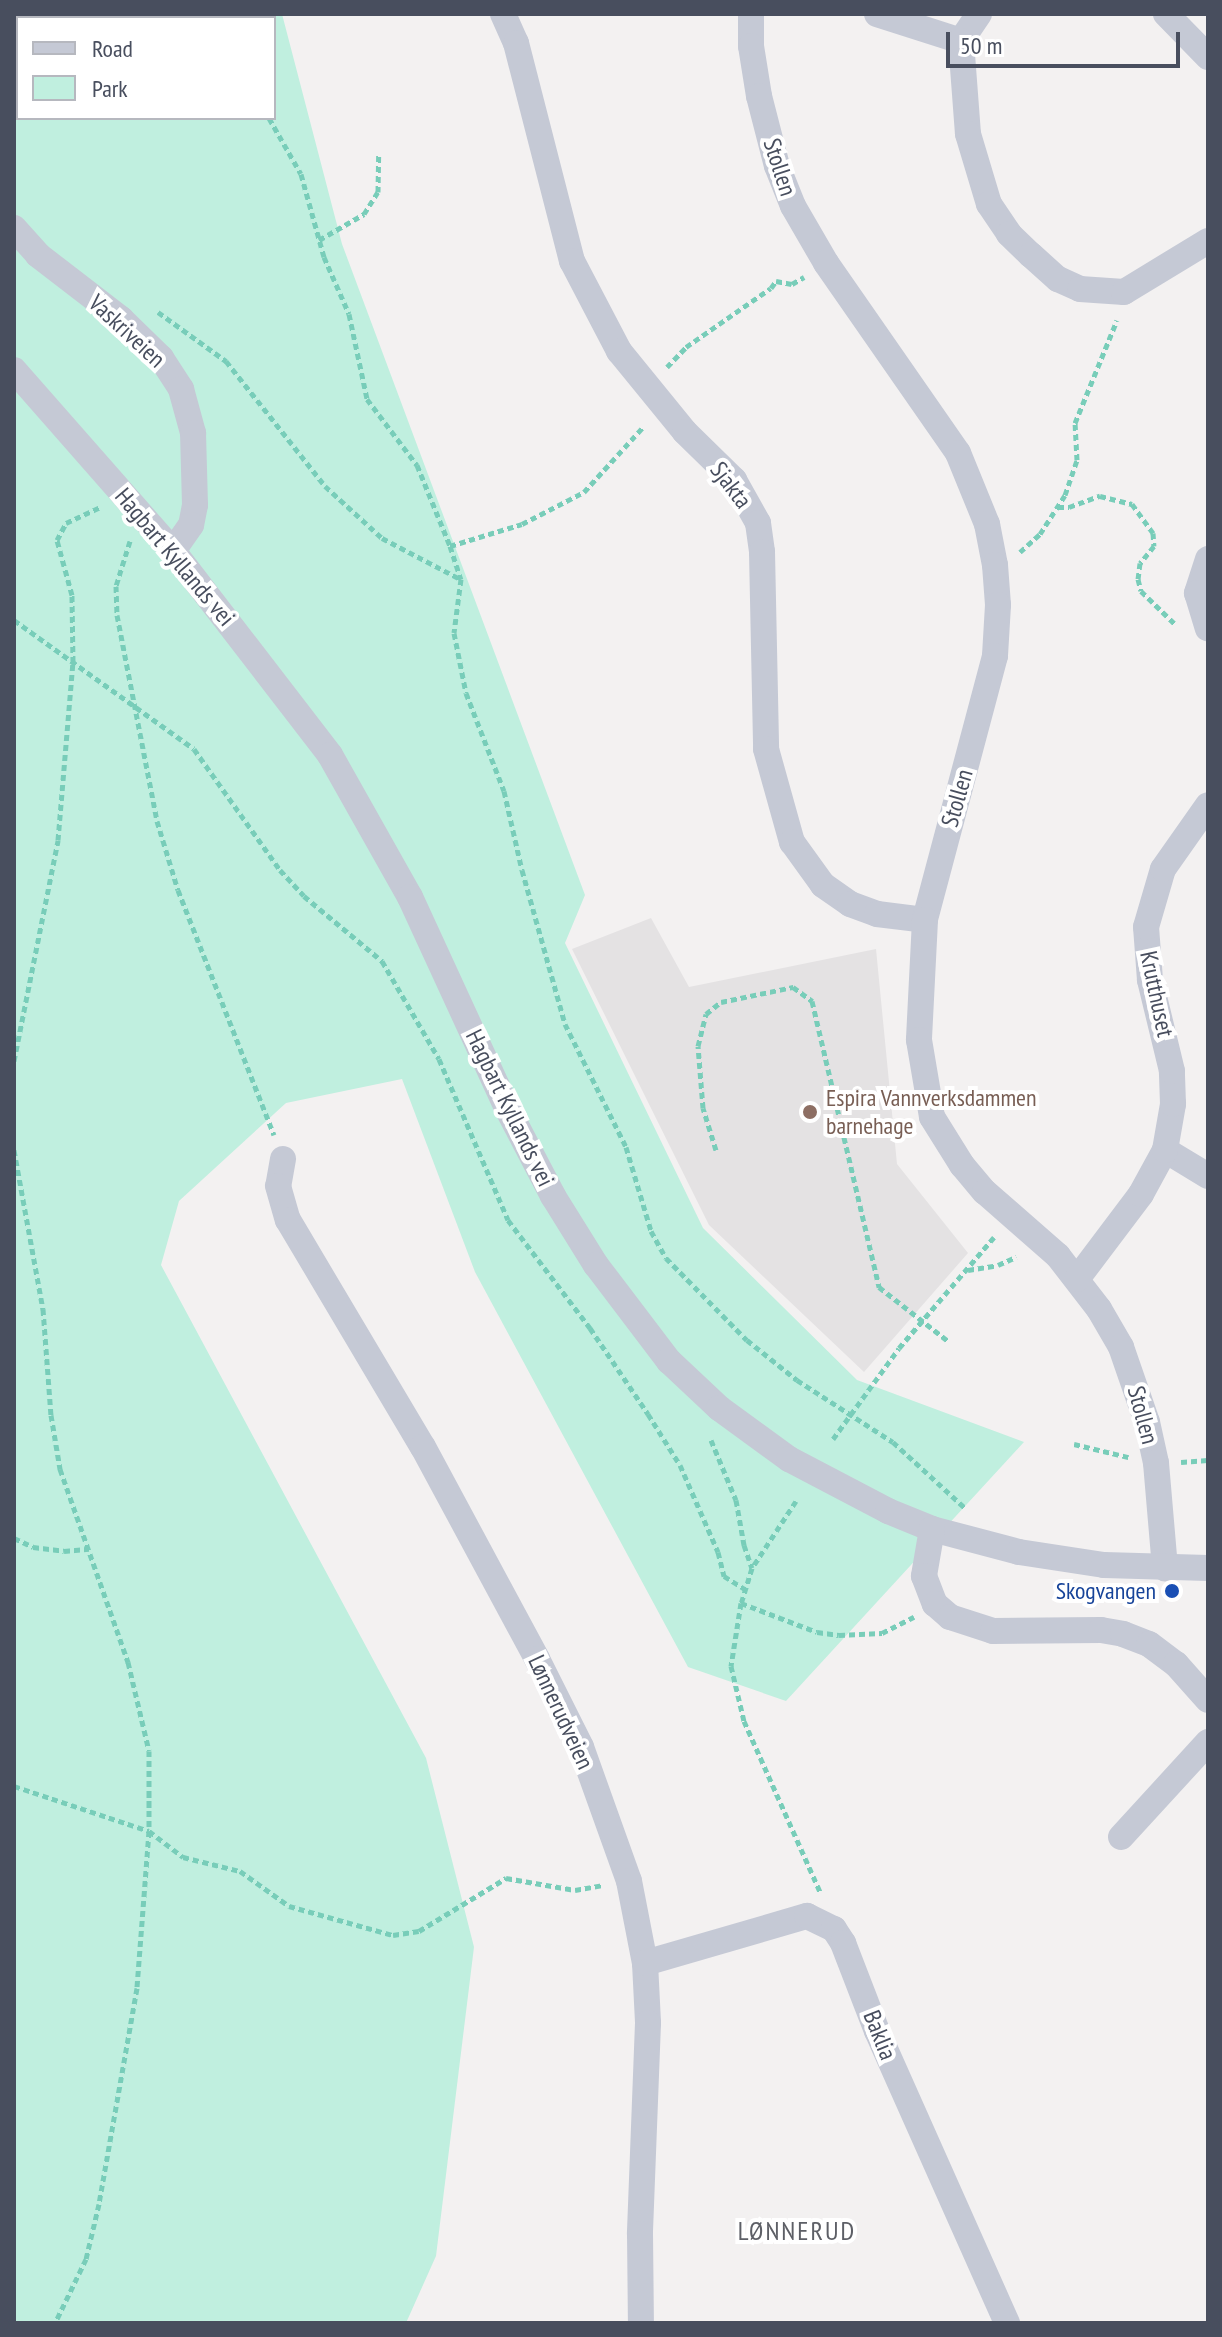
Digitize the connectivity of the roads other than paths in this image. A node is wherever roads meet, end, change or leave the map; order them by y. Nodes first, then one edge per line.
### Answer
1 (503, 14) edge
2 (751, 14) edge
3 (877, 14) edge
4 (979, 14) edge
5 (1166, 14) edge
6 (961, 41) junction
7 (1208, 57) edge
8 (14, 228) edge
9 (1208, 241) edge
10 (14, 370) edge
11 (173, 551) junction
12 (1208, 559) edge
13 (1196, 629) edge
14 (1208, 805) edge
15 (925, 920) junction
16 (1165, 1150) junction
17 (283, 1159) road end
18 (1208, 1176) edge
19 (1077, 1279) junction
20 (932, 1529) junction
21 (1208, 1568) edge
22 (1165, 1569) junction
23 (1208, 1700) edge
24 (1208, 1742) edge
25 (1121, 1837) dead end
26 (645, 1963) junction
27 (641, 2323) edge
28 (1007, 2323) edge

1 - 15 street, Sjakta
2 - 15 street, Stollen
3 - 6 street
4 - 6 street
5 - 7 street
6 - 9 street
8 - 11 street, Vaskriveien
10 - 11 street, Hagbart Kyllands vei
11 - 20 street, Hagbart Kyllands vei
12 - 13 street
14 - 16 street, Krutthuset
15 - 19 street, Stollen
16 - 18 street
16 - 19 street, Krutthuset
17 - 26 street, Lønnerudveien
19 - 22 street, Stollen
20 - 22 street, Hagbart Kyllands vei
20 - 23 street
21 - 22 street, Hagbart Kyllands vei
24 - 25 street
26 - 27 street, Lønnerudveien
26 - 28 street, Baklia

